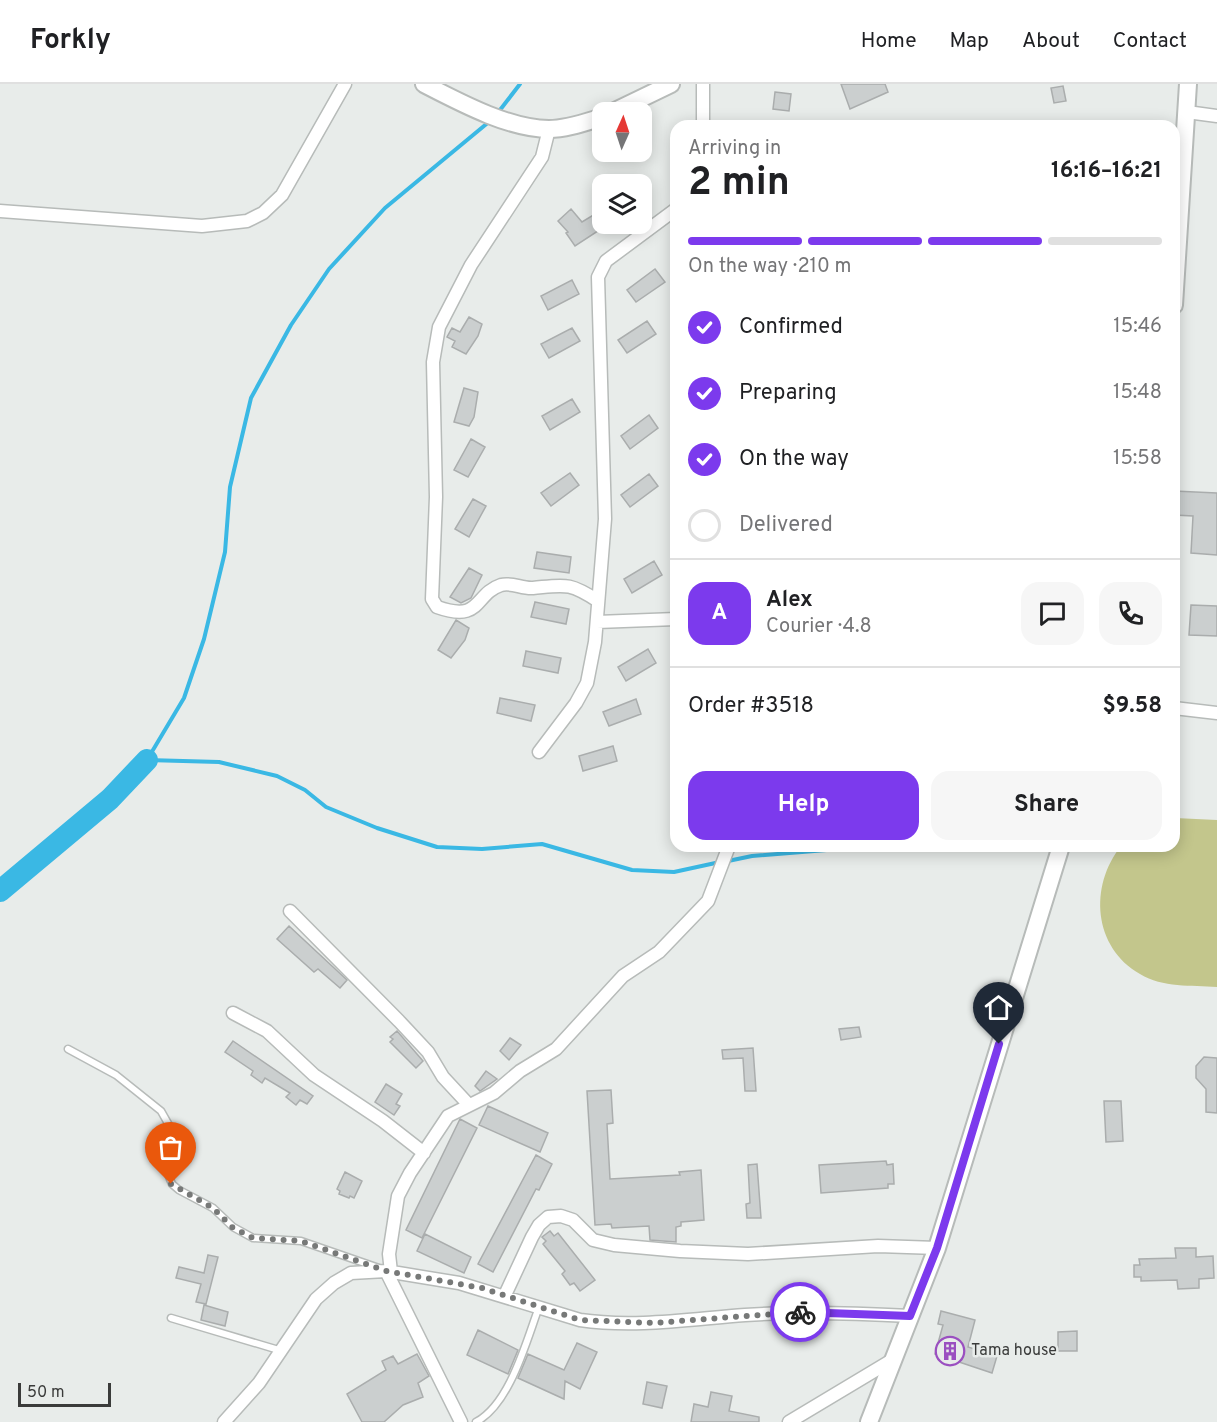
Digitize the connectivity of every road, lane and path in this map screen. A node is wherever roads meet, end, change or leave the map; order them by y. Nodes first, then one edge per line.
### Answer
1 (345, 84) edge
2 (424, 84) edge
3 (671, 84) edge
4 (703, 84) edge
5 (1188, 84) edge
6 (634, 102) edge
7 (1188, 112) junction
8 (1217, 116) edge
9 (592, 119) edge
10 (703, 120) edge
11 (549, 129) junction
12 (1180, 143) edge
13 (0, 211) edge
14 (670, 213) edge
15 (598, 601) junction
16 (670, 619) edge
17 (597, 622) junction
18 (1180, 709) edge
19 (1217, 713) edge
20 (539, 752) dead end
21 (727, 852) edge
22 (1058, 852) edge
23 (290, 911) dead end
24 (233, 1013) dead end
25 (68, 1049) dead end
26 (469, 1105) junction
27 (424, 1153) junction
28 (937, 1248) junction
29 (389, 1272) junction
30 (505, 1295) junction
31 (539, 1306) junction
32 (910, 1316) junction
33 (171, 1318) dead end
34 (282, 1351) junction
35 (894, 1359) junction
36 (224, 1422) edge
37 (461, 1422) edge
38 (476, 1422) edge
39 (789, 1422) edge
40 (869, 1422) edge

1 - 13 street
2 - 11 street
3 - 6 street
4 - 10 street
5 - 7 street
7 - 8 street
7 - 12 street
9 - 11 street
11 - 15 street
14 - 15 street
15 - 17 street
16 - 17 street
17 - 20 street
18 - 19 street
21 - 26 street
22 - 28 street
23 - 26 street
24 - 27 street
25 - 29 lane
26 - 27 street
27 - 29 street
28 - 30 street
28 - 32 street
29 - 30 street
29 - 34 street
29 - 37 street
30 - 31 street
31 - 32 street
31 - 38 lane
32 - 35 street
33 - 34 lane
34 - 36 street
35 - 39 street
35 - 40 street

